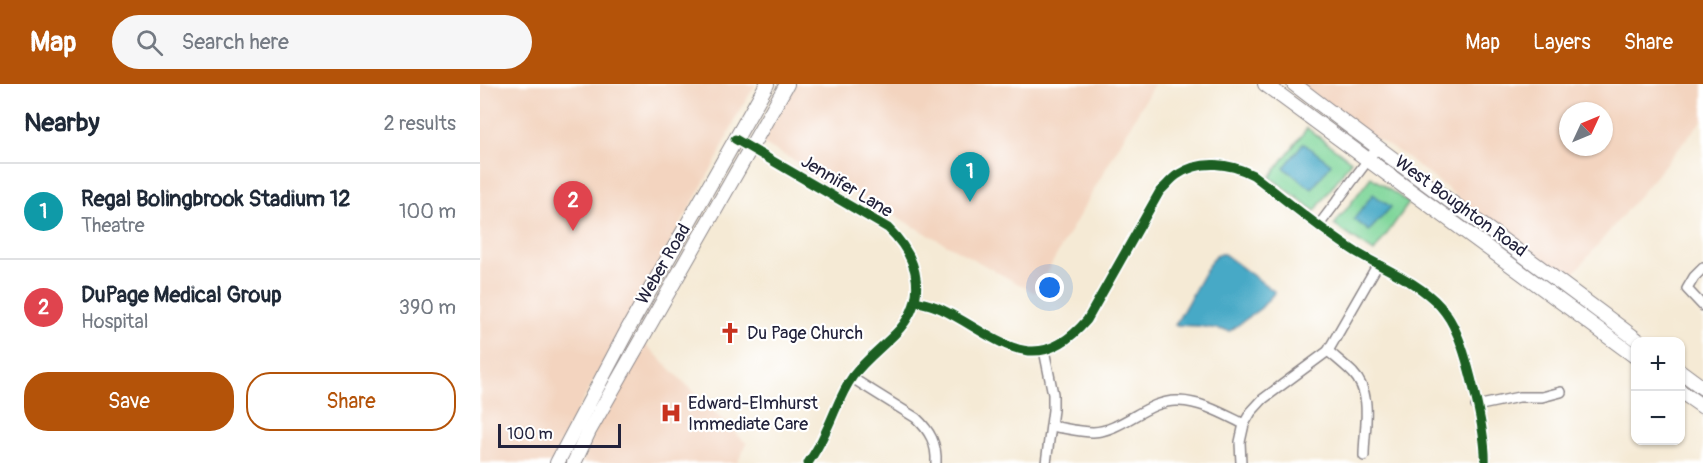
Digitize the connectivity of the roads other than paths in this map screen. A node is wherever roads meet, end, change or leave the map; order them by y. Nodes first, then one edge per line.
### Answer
1 (767, 84) edge
2 (787, 84) edge
3 (1265, 84) edge
4 (1294, 84) edge
5 (735, 139) junction
6 (750, 148) junction
7 (1377, 148) junction
8 (1368, 160) junction
9 (1319, 225) junction
10 (1378, 264) junction
11 (1703, 268) edge
12 (915, 301) junction
13 (1703, 306) edge
14 (1633, 337) edge
15 (1044, 350) junction
16 (1328, 351) junction
17 (1631, 354) edge
18 (1685, 375) edge
19 (852, 378) junction
20 (1703, 388) edge
21 (1561, 392) dead end
22 (1685, 394) edge
23 (1476, 406) junction
24 (1703, 407) edge
25 (1244, 424) junction
26 (1052, 426) junction
27 (1364, 456) dead end
28 (557, 463) edge
29 (574, 463) edge
30 (808, 463) edge
31 (936, 463) edge
32 (1046, 463) edge
33 (1241, 463) edge
34 (1485, 463) edge

1 - 5 main road, Weber Road
2 - 6 main road, Weber Road
3 - 8 main road, West Boughton Road
4 - 7 main road, West Boughton Road
5 - 6 street, Jennifer Lane
5 - 28 main road, Weber Road
6 - 12 street, Jennifer Lane
6 - 29 main road, Weber Road
7 - 8 street
7 - 14 main road, West Boughton Road
8 - 9 street
8 - 17 main road, West Boughton Road
9 - 10 street
9 - 15 street
10 - 16 street
10 - 23 street
11 - 13 street
12 - 15 street
12 - 19 street, Jennifer Lane
15 - 26 street
16 - 25 street
16 - 27 street
18 - 20 main road
19 - 30 street, Jennifer Lane
19 - 31 street
21 - 23 street
22 - 24 main road
23 - 34 street
25 - 26 street
25 - 33 street
26 - 32 street

